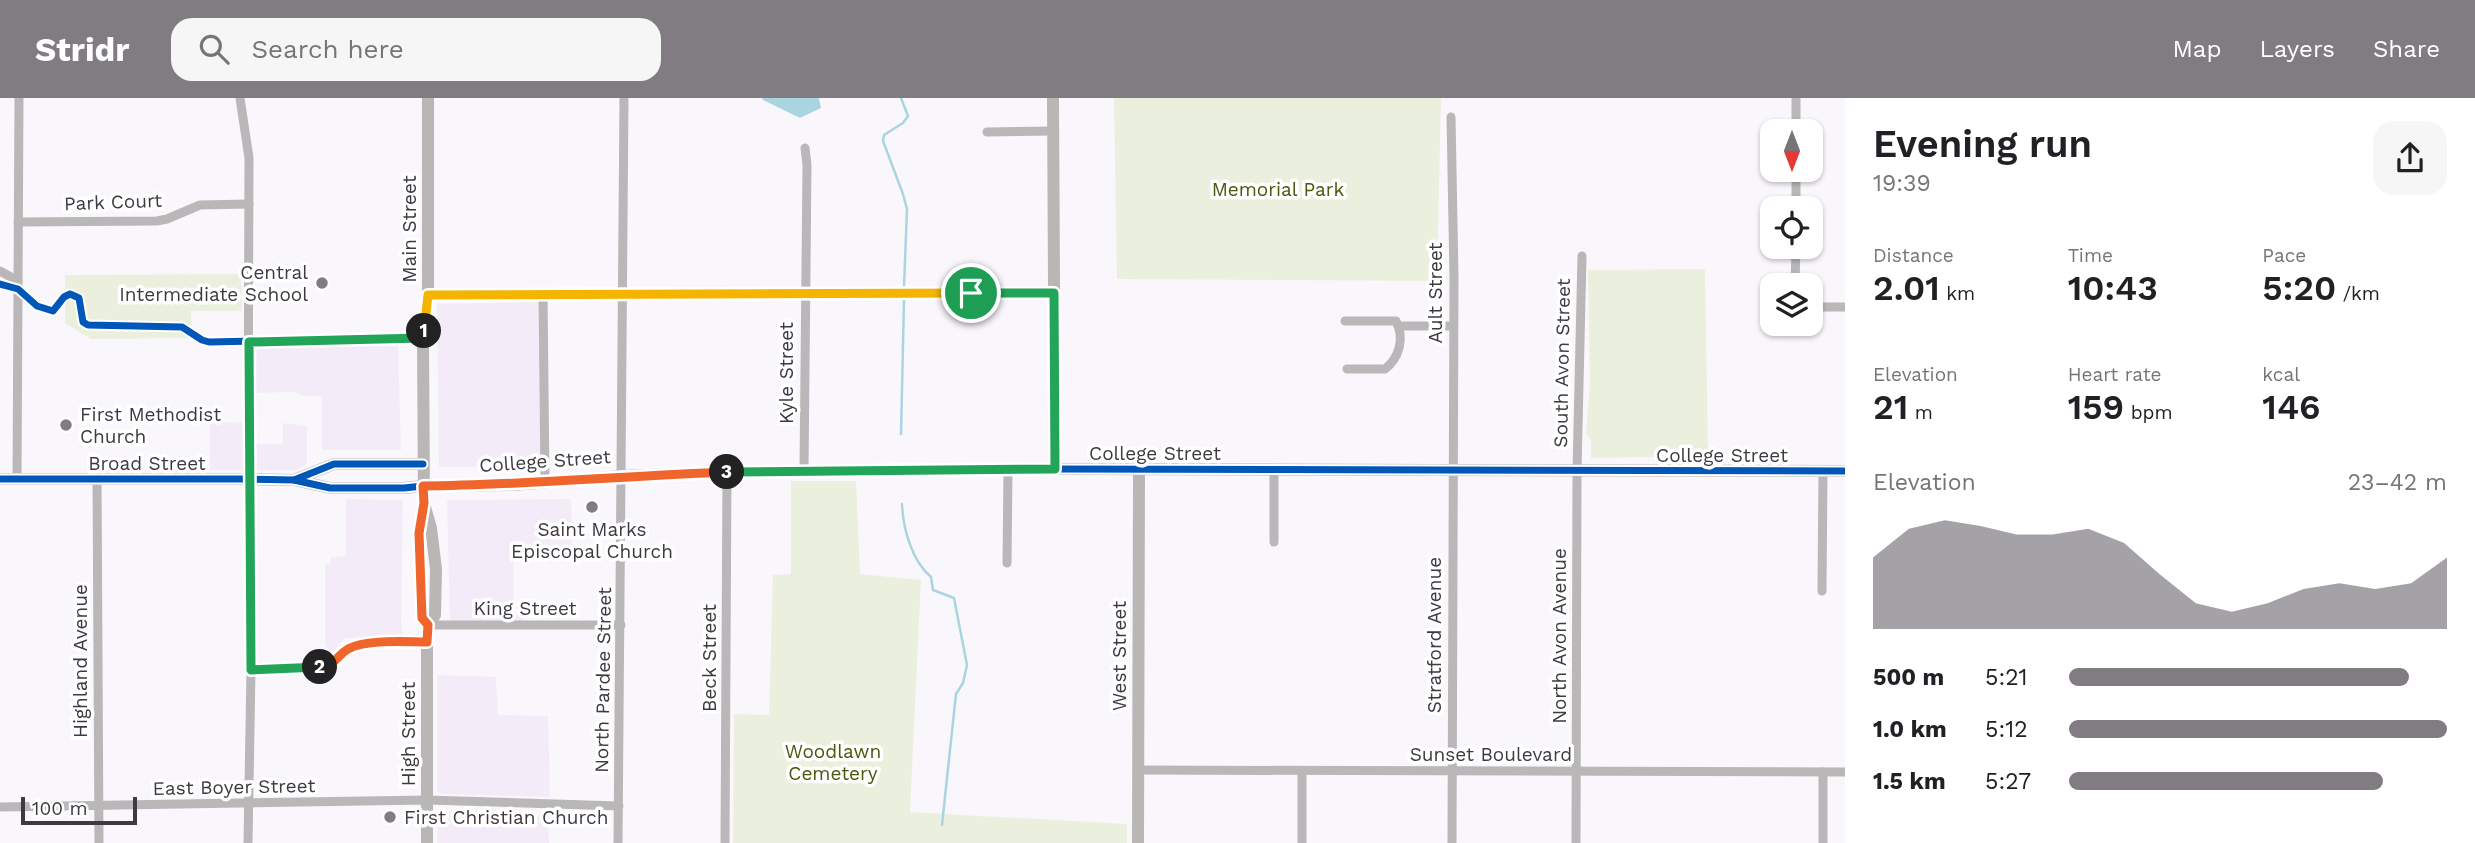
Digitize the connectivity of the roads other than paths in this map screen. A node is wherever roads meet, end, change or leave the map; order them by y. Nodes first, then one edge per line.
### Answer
1 (19, 98) edge
2 (240, 98) edge
3 (428, 98) edge
4 (624, 98) edge
5 (1053, 98) edge
6 (1796, 98) edge
7 (1451, 117) dead end
8 (1796, 119) edge
9 (1053, 131) junction
10 (987, 132) dead end
11 (805, 148) dead end
12 (249, 204) junction
13 (18, 222) junction
14 (1582, 256) dead end
15 (0, 271) edge
16 (18, 281) junction
17 (1054, 293) junction
18 (543, 294) junction
19 (622, 294) junction
20 (804, 294) junction
21 (428, 295) junction
22 (1823, 307) edge
23 (1845, 307) edge
24 (1345, 321) dead end
25 (1399, 326) junction
26 (1453, 326) junction
27 (423, 338) junction
28 (249, 342) junction
29 (1347, 369) dead end
30 (422, 464) junction
31 (320, 469) junction
32 (1008, 469) junction
33 (1055, 469) junction
34 (1139, 469) junction
35 (1274, 469) junction
36 (1451, 470) junction
37 (1577, 470) junction
38 (1823, 471) junction
39 (1845, 471) edge
40 (727, 472) junction
41 (804, 472) junction
42 (622, 476) junction
43 (97, 478) junction
44 (0, 479) edge
45 (17, 479) junction
46 (248, 479) junction
47 (294, 480) junction
48 (545, 481) junction
49 (423, 486) junction
50 (321, 487) junction
51 (1273, 542) dead end
52 (1007, 563) dead end
53 (1822, 591) dead end
54 (428, 625) junction
55 (621, 625) junction
56 (427, 642) junction
57 (251, 670) junction
58 (1138, 770) junction
59 (1301, 771) junction
60 (1576, 771) junction
61 (1451, 772) junction
62 (1823, 772) junction
63 (1845, 772) edge
64 (427, 800) junction
65 (248, 804) junction
66 (99, 806) junction
67 (619, 806) junction
68 (0, 807) edge
69 (99, 843) edge
70 (248, 843) edge
71 (427, 843) edge
72 (618, 843) edge
73 (725, 843) edge
74 (1138, 843) edge
75 (1302, 843) edge
76 (1452, 843) edge
77 (1576, 843) edge
78 (1823, 843) edge

1 - 13 street
2 - 12 street
3 - 21 main road, Main Street
4 - 19 street, North Pardee Street
5 - 9 main road
6 - 8 street
7 - 26 street, Ault Street
9 - 10 street
9 - 17 main road
11 - 20 street, Kyle Street
12 - 13 street, Park Court
12 - 28 street
13 - 16 street
14 - 37 street, South Avon Street
15 - 16 street
16 - 45 street
17 - 20 street
17 - 33 main road
18 - 19 street
18 - 21 street
18 - 48 street
19 - 20 street
19 - 42 street, North Pardee Street
20 - 41 street, Kyle Street
21 - 27 main road, Main Street
22 - 23 street
24 - 25 street
25 - 26 street
25 - 29 street
26 - 36 street, Ault Street
27 - 28 street
27 - 30 main road, Main Street
28 - 46 street
30 - 31 main road, Broad Street
30 - 49 main road, Main Street
31 - 47 main road, Broad Street
31 - 50 main road
32 - 33 main road, College Street
32 - 41 main road, College Street
32 - 52 street
33 - 34 main road, College Street
34 - 35 main road, College Street
34 - 58 main road, West Street
35 - 36 main road, College Street
35 - 51 street
36 - 37 main road, College Street
36 - 61 street, Stratford Avenue
37 - 38 main road, College Street
37 - 60 street, North Avon Avenue
38 - 39 main road, College Street
38 - 53 street
40 - 41 main road, College Street
40 - 42 main road, College Street
40 - 73 street, Beck Street
42 - 48 main road, College Street
42 - 55 street, North Pardee Street
43 - 45 main road, Broad Street
43 - 46 main road, Broad Street
43 - 66 street, Highland Avenue
44 - 45 main road, Broad Street
46 - 47 main road, Broad Street
46 - 57 street
47 - 50 main road, Broad Street
48 - 49 main road, College Street
49 - 50 main road, Broad Street
49 - 54 main road, High Street
54 - 55 street, King Street
54 - 56 main road, High Street
55 - 67 street, North Pardee Street
56 - 57 street
56 - 64 main road, High Street
57 - 65 street
58 - 59 street, Sunset Boulevard
58 - 74 main road, West Street
59 - 61 street, Sunset Boulevard
59 - 75 street
60 - 61 street, Sunset Boulevard
60 - 62 street, Sunset Boulevard
60 - 77 street, North Avon Avenue
61 - 76 street, Stratford Avenue
62 - 63 street, Sunset Boulevard
62 - 78 street
64 - 65 street, East Boyer Street
64 - 67 street, East Boyer Street
64 - 71 main road, High Street
65 - 66 street, East Boyer Street
65 - 70 street
66 - 68 street, East Boyer Street
66 - 69 street, Highland Avenue
67 - 72 street, North Pardee Street

